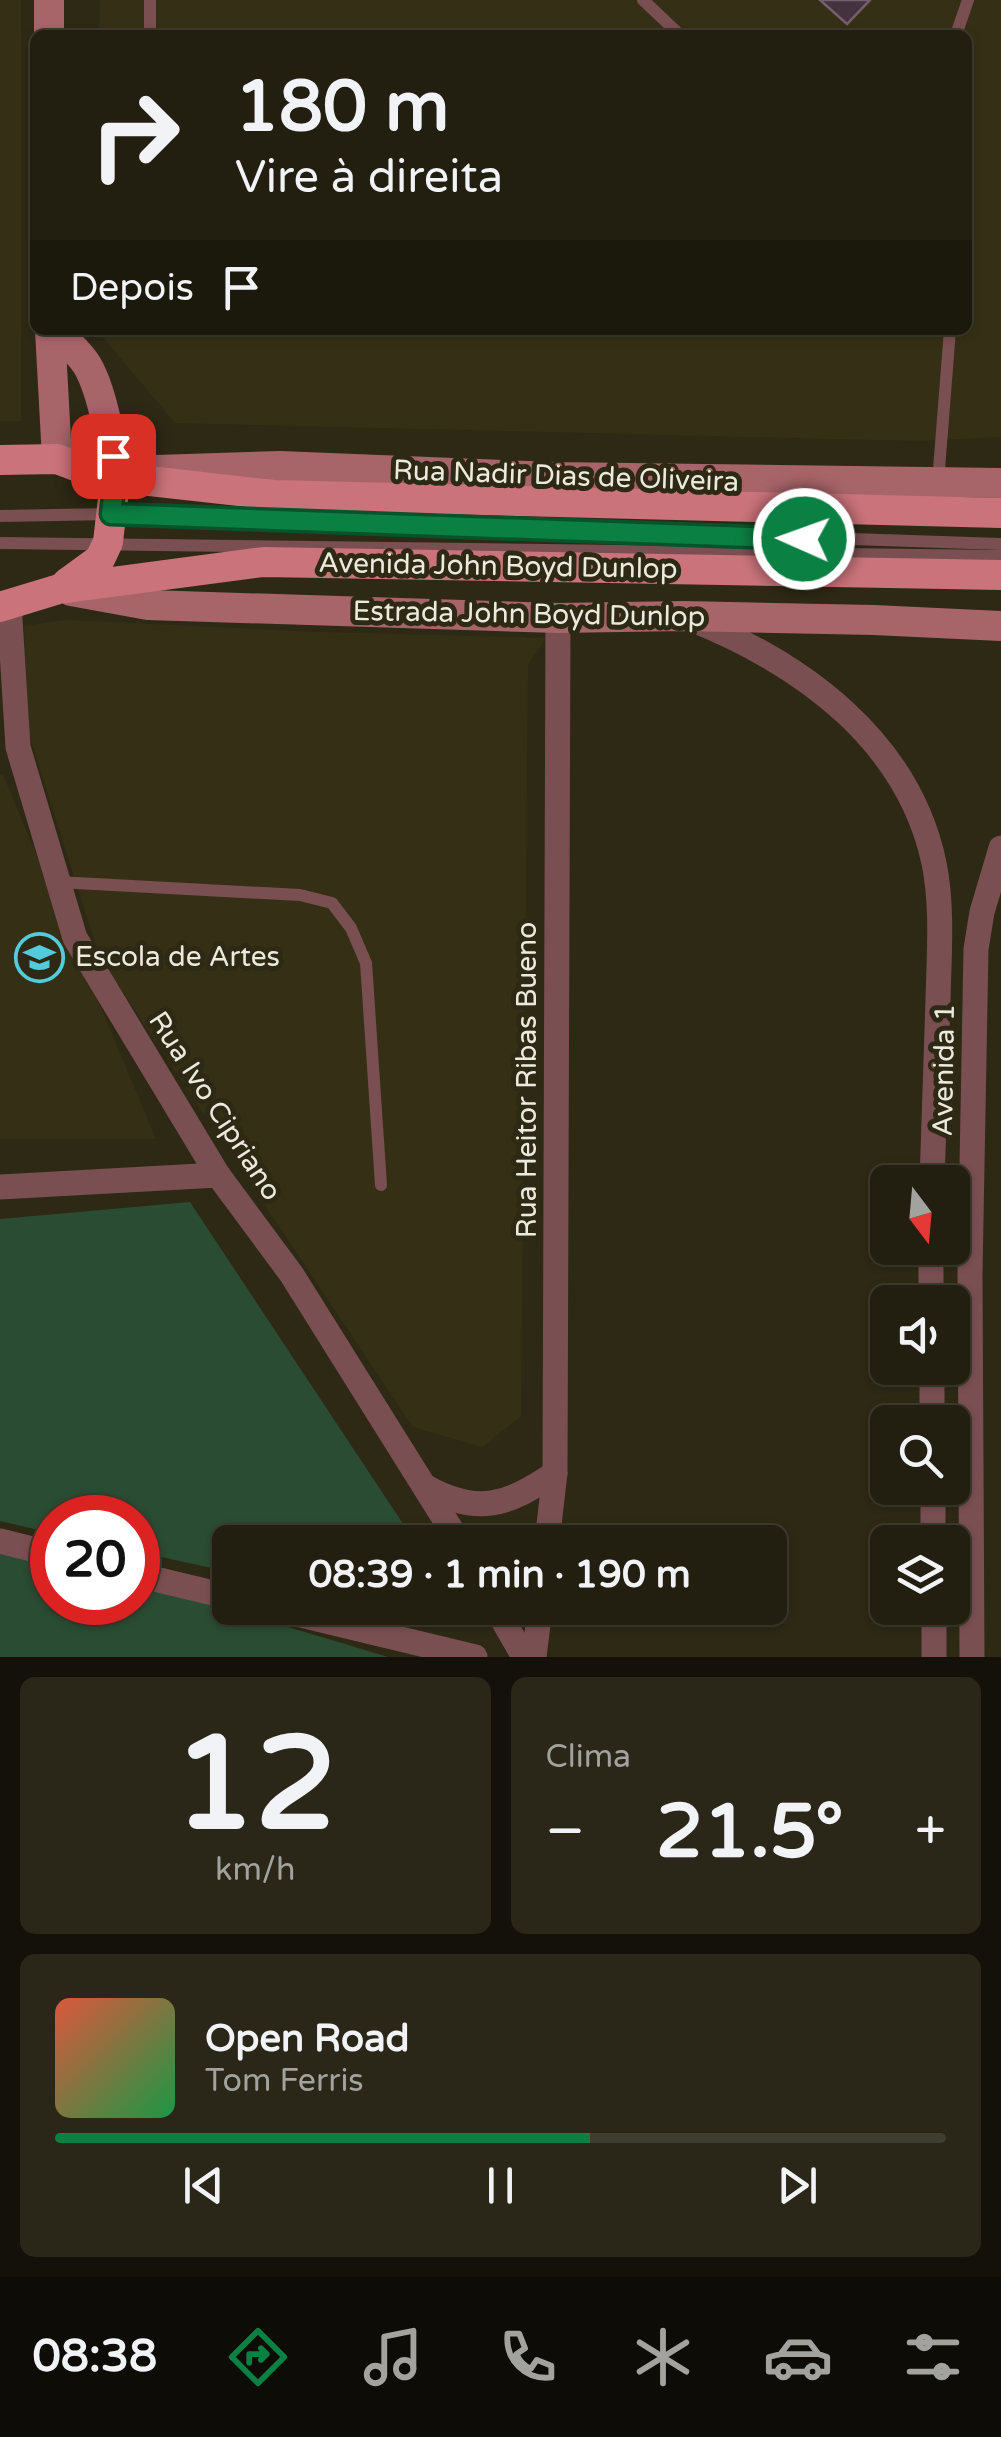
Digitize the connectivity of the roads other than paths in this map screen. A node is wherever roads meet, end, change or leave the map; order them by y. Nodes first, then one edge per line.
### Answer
1 (49, 0) edge
2 (150, 0) edge
3 (643, 0) edge
4 (968, 0) edge
5 (49, 30) edge
6 (150, 30) edge
7 (675, 30) edge
8 (958, 30) edge
9 (53, 335) edge
10 (58, 335) edge
11 (950, 335) edge
12 (57, 459) junction
13 (0, 460) edge
14 (124, 480) junction
15 (938, 482) junction
16 (1001, 483) edge
17 (1001, 512) edge
18 (0, 516) edge
19 (109, 528) junction
20 (0, 543) edge
21 (1001, 544) edge
22 (1001, 556) edge
23 (1001, 575) edge
24 (58, 589) junction
25 (4, 605) edge
26 (684, 616) junction
27 (558, 618) junction
28 (1001, 626) edge
29 (9, 747) edge
30 (1001, 848) edge
31 (58, 882) junction
32 (933, 1165) edge
33 (218, 1175) junction
34 (381, 1185) dead end
35 (0, 1188) edge
36 (555, 1472) junction
37 (421, 1484) junction
38 (448, 1525) edge
39 (549, 1525) edge
40 (0, 1541) edge
41 (30, 1548) edge
42 (160, 1580) edge
43 (212, 1593) edge
44 (342, 1625) edge
45 (506, 1625) edge
46 (538, 1625) edge
47 (934, 1625) edge
48 (475, 1657) edge
49 (524, 1657) edge
50 (534, 1657) edge
51 (934, 1657) edge
52 (972, 1657) edge

1 - 5 street
2 - 6 lane
3 - 7 lane
4 - 8 lane
9 - 12 street
10 - 14 street
11 - 15 lane
12 - 13 main road
12 - 14 main road
14 - 15 street, Rua Nadir Dias de Oliveira
14 - 17 main road
14 - 19 main road
15 - 16 street, Rua Nadir Dias de Oliveira
18 - 19 lane
19 - 20 lane
19 - 21 lane
19 - 22 lane
19 - 24 main road
23 - 24 main road, Avenida John Boyd Dunlop
24 - 25 main road, Avenida John Boyd Dunlop
24 - 27 street, Estrada John Boyd Dunlop
25 - 29 street, Rua Ivo Cipriano
26 - 27 street, Estrada John Boyd Dunlop
26 - 28 street, Estrada John Boyd Dunlop
26 - 32 street, Avenida 1
27 - 36 street, Rua Heitor Ribas Bueno
29 - 31 street, Rua Ivo Cipriano
30 - 52 street, Avenida 1
31 - 33 street, Rua Ivo Cipriano
31 - 34 lane
33 - 35 street
33 - 37 street, Rua Ivo Cipriano
36 - 37 street
36 - 39 street, Rua Heitor Ribas Bueno
37 - 38 street, Rua Ivo Cipriano
40 - 41 street
42 - 43 street
44 - 48 street
45 - 49 street
46 - 50 street
47 - 51 street

